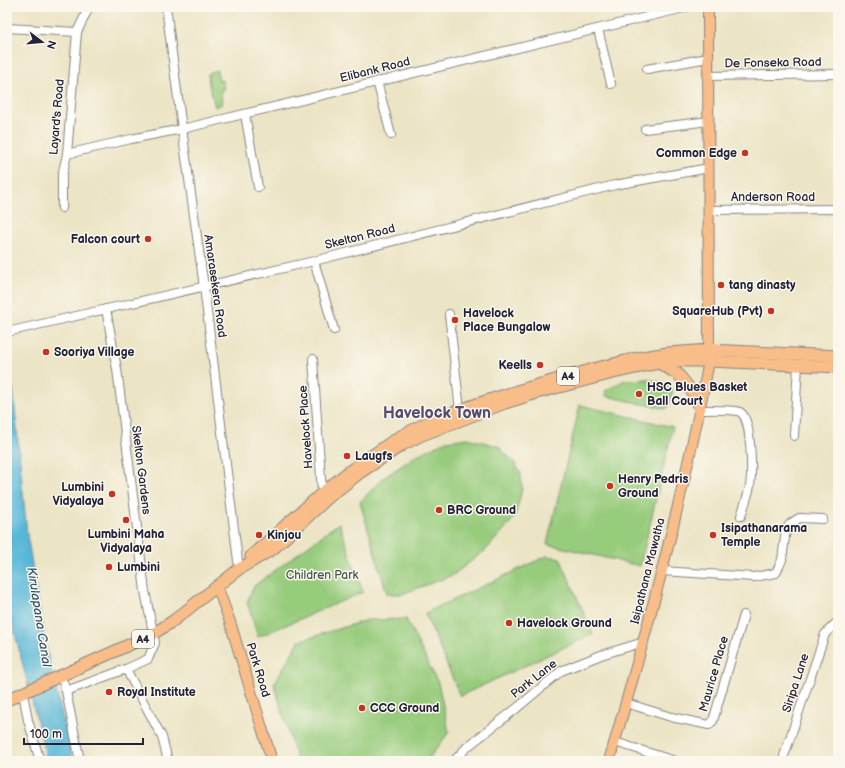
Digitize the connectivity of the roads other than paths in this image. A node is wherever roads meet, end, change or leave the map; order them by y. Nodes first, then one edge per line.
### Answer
1 (89, 7) edge
2 (166, 7) edge
3 (688, 7) edge
4 (708, 7) edge
5 (7, 28) edge
6 (598, 29) junction
7 (77, 32) junction
8 (708, 58) junction
9 (647, 69) dead end
10 (838, 74) edge
11 (708, 76) junction
12 (377, 81) junction
13 (611, 84) dead end
14 (245, 114) junction
15 (708, 121) junction
16 (182, 129) junction
17 (645, 129) dead end
18 (391, 135) dead end
19 (67, 154) junction
20 (709, 168) junction
21 (258, 187) dead end
22 (62, 208) dead end
23 (838, 209) edge
24 (709, 210) junction
25 (314, 261) junction
26 (204, 287) junction
27 (106, 309) junction
28 (449, 314) dead end
29 (334, 330) dead end
30 (7, 332) edge
31 (709, 350) junction
32 (838, 356) edge
33 (313, 359) dead end
34 (709, 361) junction
35 (659, 363) junction
36 (798, 365) junction
37 (838, 367) edge
38 (700, 409) junction
39 (460, 410) junction
40 (794, 436) dead end
41 (322, 493) junction
42 (741, 516) dead end
43 (823, 520) dead end
44 (240, 569) junction
45 (662, 571) junction
46 (217, 586) junction
47 (744, 615) dead end
48 (838, 624) edge
49 (153, 634) junction
50 (644, 642) junction
51 (126, 669) junction
52 (60, 676) junction
53 (66, 691) junction
54 (25, 692) junction
55 (8, 697) edge
56 (626, 703) junction
57 (614, 742) junction
58 (784, 756) dead end
59 (40, 761) edge
60 (80, 761) edge
61 (168, 761) edge
62 (272, 761) edge
63 (454, 761) edge
64 (609, 761) edge
65 (675, 761) edge

1 - 7 street, Layard's Road
2 - 16 street, Amarasekera Road
3 - 6 street, Elibank Road
4 - 8 main road, Isipathana Mawatha
5 - 7 street
6 - 12 street, Elibank Road
6 - 13 street
7 - 19 street, Layard's Road
8 - 9 street
8 - 11 main road, Isipathana Mawatha
10 - 11 street, De Fonseka Road
11 - 15 main road, Isipathana Mawatha
12 - 14 street, Elibank Road
12 - 18 street
14 - 16 street, Elibank Road
14 - 21 street
15 - 17 street
15 - 20 main road, Isipathana Mawatha
16 - 19 street, Elibank Road
16 - 26 street, Amarasekera Road
19 - 22 street, Layard's Road
20 - 24 main road, Isipathana Mawatha
20 - 25 street, Skelton Road
23 - 24 street, Anderson Road
24 - 31 main road, Isipathana Mawatha
25 - 26 street, Skelton Road
25 - 29 street
26 - 27 street, Skelton Road
26 - 44 street, Amarasekera Road
27 - 30 street, Skelton Road
27 - 49 street, Skelton Gardens
28 - 39 street
31 - 32 highway, A4
31 - 34 main road, Isipathana Mawatha
31 - 39 highway, A4
33 - 41 street, Havelock Place
34 - 35 highway, A4
34 - 36 highway, A4
34 - 38 main road, Isipathana Mawatha
35 - 38 highway
35 - 44 highway, A4
36 - 37 highway, A4
36 - 40 street
38 - 42 street
38 - 45 main road, Isipathana Mawatha
39 - 41 highway, A4
41 - 44 highway, A4
43 - 45 street
44 - 46 highway, A4
45 - 50 main road, Isipathana Mawatha
46 - 49 highway, A4
46 - 62 main road, Park Road
47 - 56 street, Maurice Place
48 - 58 street, Siripa Lane
49 - 51 street, Skelton Gardens
49 - 52 highway, A4
50 - 56 main road, Isipathana Mawatha
50 - 63 street, Park Lane
51 - 53 street, Skelton Gardens
51 - 61 street
52 - 53 street
52 - 54 highway, A4
53 - 60 street
54 - 55 highway, A4
54 - 59 street
56 - 57 main road, Isipathana Mawatha
57 - 64 main road, Isipathana Mawatha
57 - 65 street

